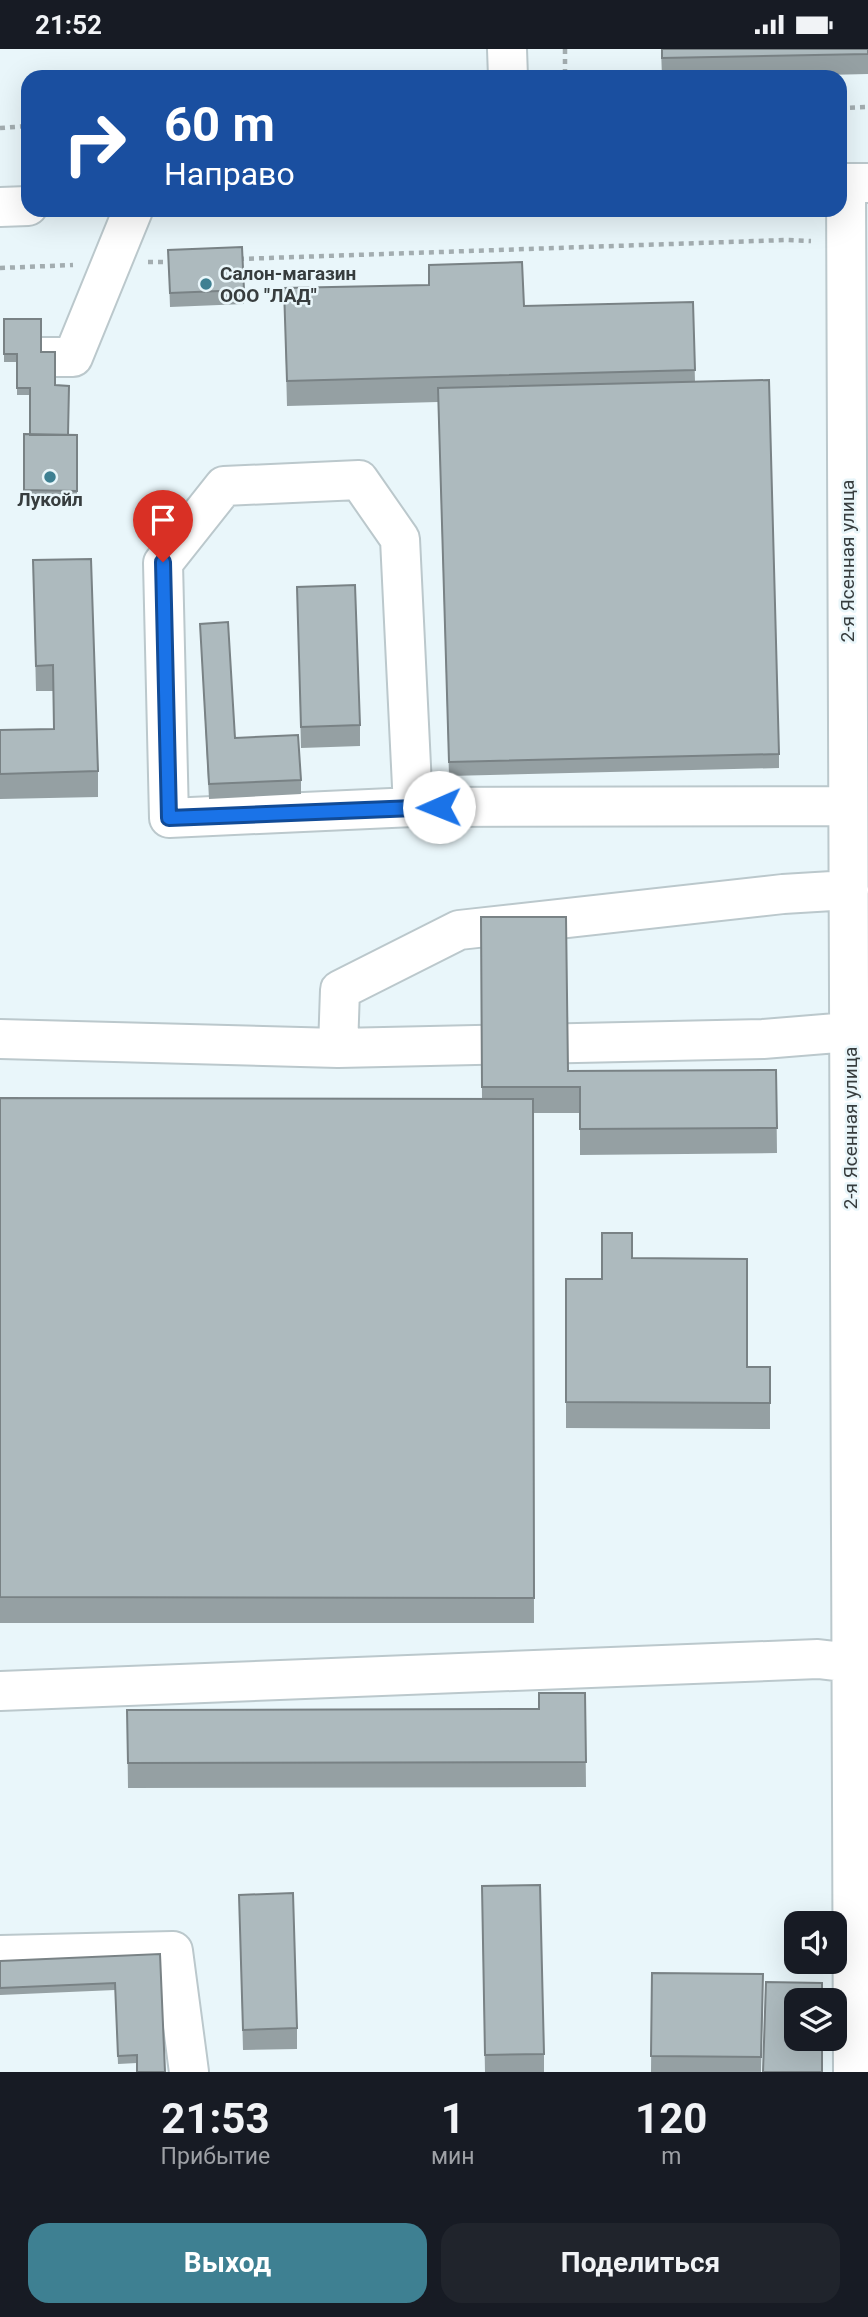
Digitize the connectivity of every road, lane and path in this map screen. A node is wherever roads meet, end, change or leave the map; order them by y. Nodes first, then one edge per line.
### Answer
1 (507, 49) edge
2 (565, 49) edge
3 (508, 70) edge
4 (565, 70) edge
5 (868, 107) edge
6 (847, 108) edge
7 (21, 126) edge
8 (0, 128) edge
9 (851, 183) edge
10 (21, 206) edge
11 (0, 207) edge
12 (130, 217) edge
13 (845, 243) junction
14 (236, 259) edge
15 (181, 261) edge
16 (111, 264) junction
17 (0, 268) edge
18 (41, 357) edge
19 (848, 806) junction
20 (413, 807) junction
21 (849, 890) junction
22 (849, 1032) junction
23 (0, 1039) edge
24 (338, 1048) junction
25 (860, 1664) edge
26 (0, 1691) edge
27 (0, 1955) edge
28 (189, 2072) edge
29 (853, 2072) edge

1 - 3 street
2 - 4 path
5 - 6 path
7 - 8 path
9 - 13 street, 2-я Ясенная улица
10 - 11 street
12 - 16 street
13 - 14 path
13 - 19 street, 2-я Ясенная улица
15 - 16 path
16 - 17 path
16 - 18 street
19 - 20 street
19 - 21 street, 2-я Ясенная улица
20 - 20 street
21 - 22 street, 2-я Ясенная улица
21 - 24 street
22 - 24 street
22 - 25 street, 2-я Ясенная улица
23 - 24 street
25 - 26 street
25 - 29 street, 2-я Ясенная улица
27 - 28 street

